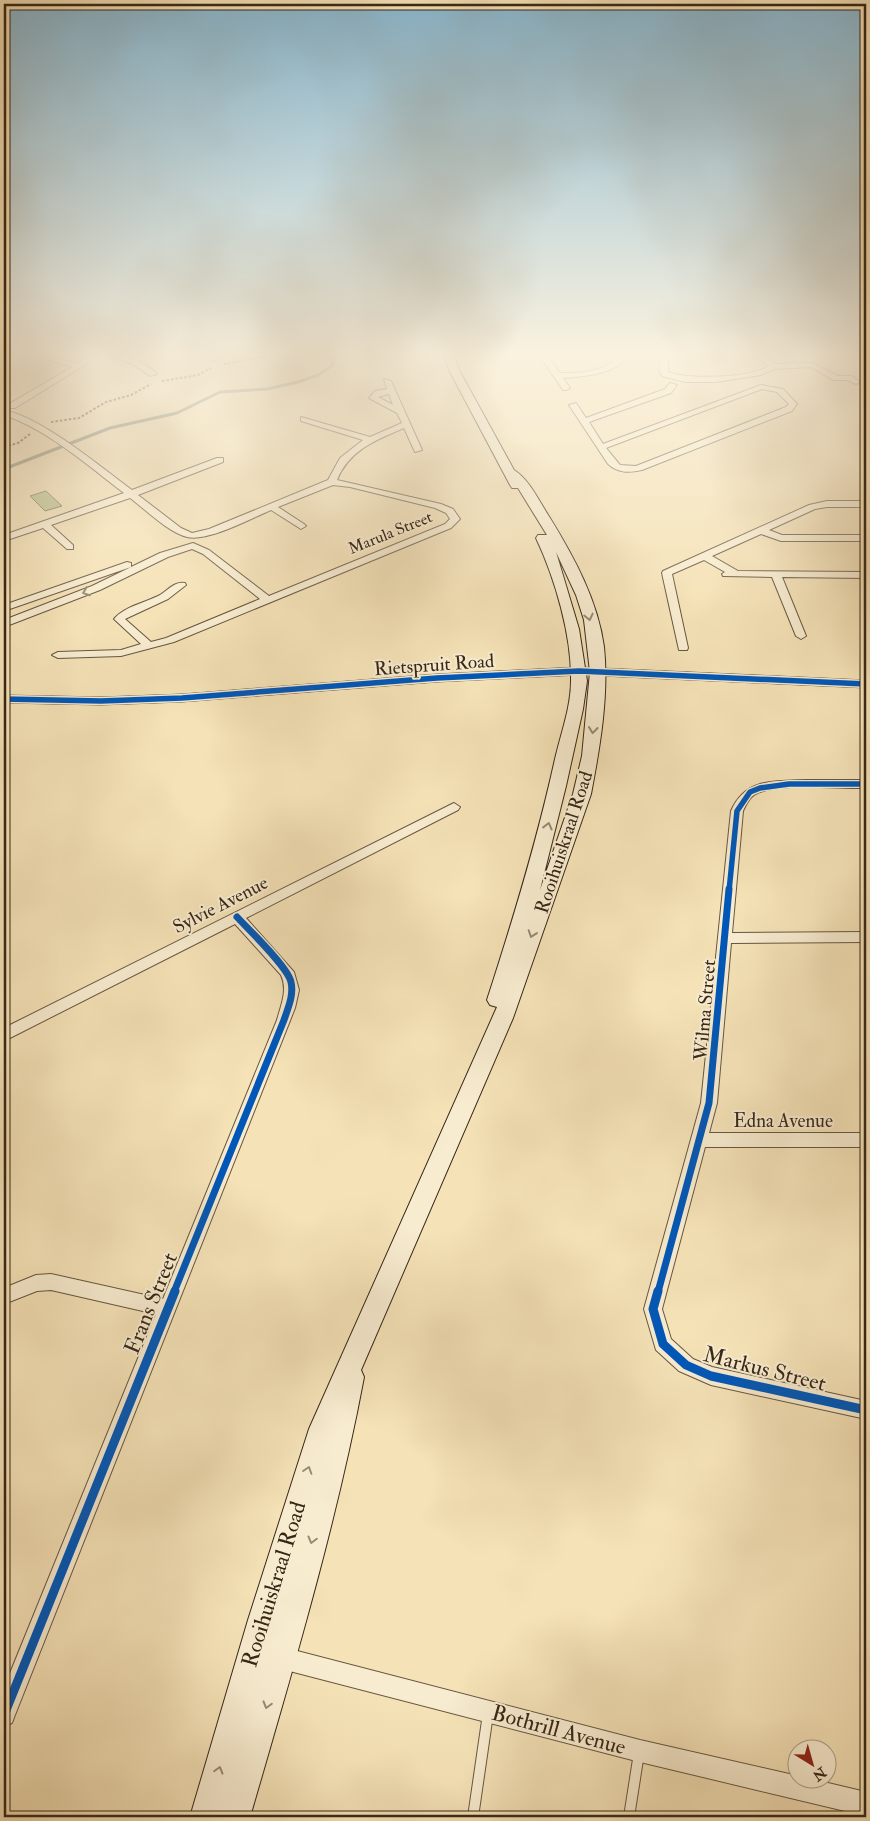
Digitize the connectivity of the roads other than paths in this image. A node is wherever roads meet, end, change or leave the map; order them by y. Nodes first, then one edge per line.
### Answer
1 (57, 440) edge
2 (371, 440) edge
3 (413, 440) edge
4 (493, 440) edge
5 (597, 440) edge
6 (621, 440) edge
7 (708, 440) edge
8 (602, 447) junction
9 (418, 450) dead end
10 (220, 460) dead end
11 (511, 473) junction
12 (332, 482) junction
13 (131, 494) junction
14 (866, 504) edge
15 (270, 506) junction
16 (45, 524) junction
17 (301, 526) dead end
18 (760, 530) junction
19 (4, 538) edge
20 (866, 538) edge
21 (192, 540) junction
22 (70, 547) dead end
23 (703, 555) junction
24 (776, 574) junction
25 (866, 575) edge
26 (181, 585) dead end
27 (268, 600) junction
28 (4, 609) edge
29 (14, 619) junction
30 (4, 624) edge
31 (801, 636) dead end
32 (148, 645) junction
33 (683, 648) dead end
34 (58, 655) dead end
35 (597, 676) junction
36 (579, 677) junction
37 (866, 686) edge
38 (4, 699) edge
39 (866, 784) edge
40 (454, 807) dead end
41 (236, 917) junction
42 (866, 937) edge
43 (725, 938) junction
44 (4, 1035) edge
45 (478, 1074) junction
46 (700, 1140) junction
47 (866, 1140) edge
48 (4, 1296) edge
49 (166, 1308) junction
50 (663, 1344) joint
51 (866, 1410) edge
52 (267, 1654) junction
53 (489, 1710) junction
54 (4, 1715) edge
55 (640, 1751) junction
56 (866, 1806) edge
57 (206, 1817) edge
58 (234, 1817) edge
59 (473, 1817) edge
60 (629, 1817) edge

1 - 13 street
2 - 12 street
3 - 9 street
4 - 11 main road, Rooihuiskraal Road
5 - 8 street
6 - 8 street
7 - 8 street
10 - 13 street
11 -> 35 main road, Rooihuiskraal Road
11 - 36 main road, Rooihuiskraal Road
12 - 15 street, Marula Street
12 - 27 street, Marula Street
13 - 16 street
13 - 21 street
14 - 18 street
15 - 17 street
15 - 21 street, Marula Street
16 - 19 street
16 - 22 street
18 - 20 street
18 - 23 street
21 - 27 street
21 - 28 street, Marula Street
21 -> 29 street, Marula Street
23 - 24 street
23 - 33 street
24 - 25 street
24 - 31 street
26 - 32 street
27 - 32 street, Marula Street
28 - 29 street
29 - 30 street, Marula Street
32 - 34 street, Marula Street
35 - 36 street, Rietspruit Road
35 - 37 street, Rietspruit Road
35 -> 45 main road, Rooihuiskraal Road
36 - 38 street, Rietspruit Road
45 -> 36 main road, Rooihuiskraal Road
39 - 43 street, Wilma Street
40 - 41 street, Sylvie Avenue
41 - 44 street, Sylvie Avenue
41 - 49 street, Frans Street
42 - 43 street
43 - 46 street, Wilma Street
45 - 52 main road, Rooihuiskraal Road
46 - 47 street, Edna Avenue
46 - 50 street, Wilma Street
48 - 49 street
49 - 54 street, Frans Street
50 - 51 street, Markus Street
52 - 53 street, Bothrill Avenue
57 -> 52 main road, Rooihuiskraal Road
52 -> 58 main road, Rooihuiskraal Road
53 - 55 street, Bothrill Avenue
53 - 59 lane
55 - 56 street, Bothrill Avenue
55 - 60 lane

